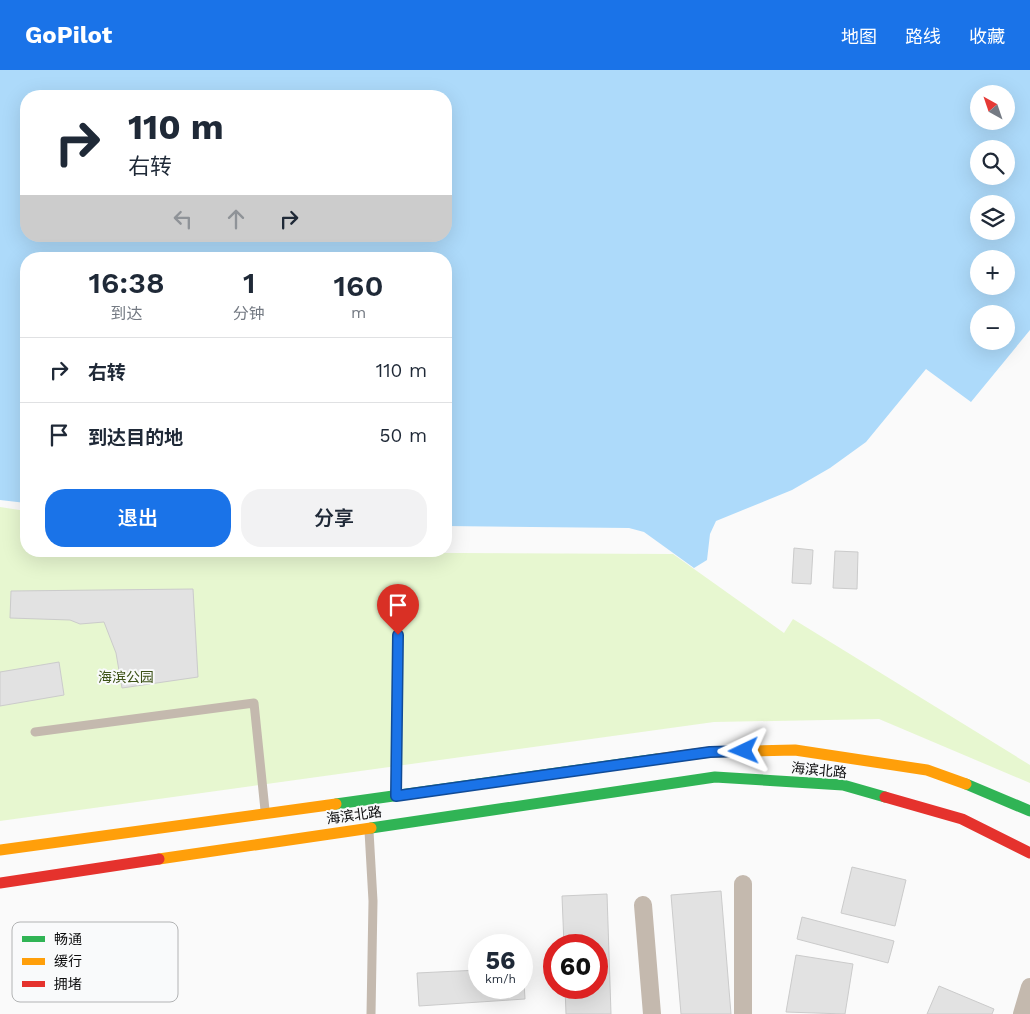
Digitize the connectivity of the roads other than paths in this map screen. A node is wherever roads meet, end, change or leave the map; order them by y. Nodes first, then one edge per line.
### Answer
1 (398, 635) dead end
2 (36, 732) dead end
3 (396, 796) junction
4 (1030, 811) edge
5 (265, 813) junction
6 (369, 828) junction
7 (0, 850) edge
8 (1030, 853) edge
9 (0, 883) edge
10 (743, 884) dead end
11 (643, 905) dead end
12 (1030, 987) edge
13 (371, 1014) edge
14 (652, 1014) edge
15 (743, 1014) edge
16 (1022, 1014) edge

1 - 3 lane
2 - 5 lane
3 - 4 main road, 海滨北路
3 - 5 main road, 海滨北路
5 - 7 main road, 海滨北路
6 - 8 main road, 海滨北路
6 - 9 main road, 海滨北路
6 - 13 lane
10 - 15 street
11 - 14 street
12 - 16 street

